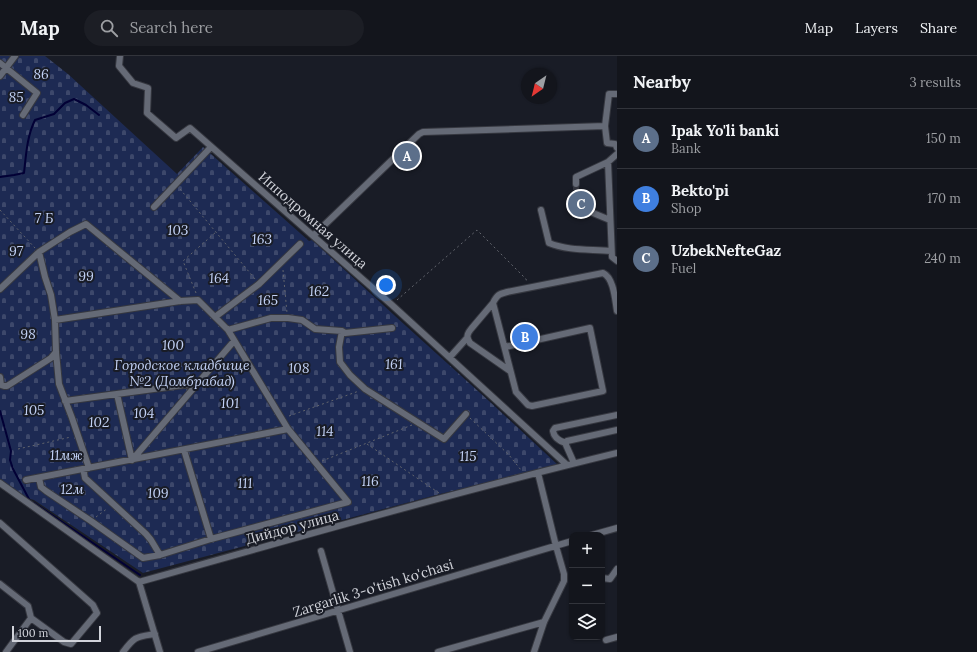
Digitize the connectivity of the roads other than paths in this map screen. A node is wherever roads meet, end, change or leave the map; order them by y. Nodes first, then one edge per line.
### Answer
1 (15, 56) edge
2 (120, 56) edge
3 (0, 63) edge
4 (6, 68) junction
5 (0, 76) edge
6 (617, 94) edge
7 (23, 115) dead end
8 (605, 126) junction
9 (211, 146) junction
10 (617, 148) edge
11 (617, 154) edge
12 (608, 162) junction
13 (576, 184) dead end
14 (576, 199) dead end
15 (154, 207) dead end
16 (541, 210) dead end
17 (610, 220) junction
18 (314, 235) junction
19 (300, 244) dead end
20 (612, 250) junction
21 (39, 252) junction
22 (617, 261) edge
23 (617, 276) edge
24 (611, 281) junction
25 (0, 289) edge
26 (180, 302) junction
27 (493, 303) junction
28 (617, 311) edge
29 (215, 317) junction
30 (55, 320) junction
31 (392, 328) dead end
32 (228, 330) junction
33 (342, 331) junction
34 (467, 338) junction
35 (234, 341) junction
36 (505, 347) junction
37 (56, 352) junction
38 (450, 357) junction
39 (510, 371) junction
40 (0, 377) edge
41 (198, 383) junction
42 (118, 394) junction
43 (65, 401) junction
44 (466, 414) road end
45 (617, 415) edge
46 (288, 429) junction
47 (617, 430) edge
48 (566, 443) junction
49 (184, 450) junction
50 (617, 453) edge
51 (132, 460) junction
52 (574, 463) junction
53 (567, 465) junction
54 (87, 469) junction
55 (538, 473) junction
56 (39, 478) junction
57 (26, 480) dead end
58 (0, 483) edge
59 (0, 523) edge
60 (617, 528) edge
61 (603, 532) edge
62 (211, 539) junction
63 (569, 542) edge
64 (556, 546) junction
65 (321, 551) dead end
66 (160, 555) junction
67 (617, 569) edge
68 (564, 574) junction
69 (569, 574) edge
70 (605, 579) edge
71 (139, 582) junction
72 (0, 584) edge
73 (338, 610) junction
74 (31, 618) junction
75 (544, 622) junction
76 (155, 634) junction
77 (617, 637) edge
78 (606, 640) dead end
79 (6, 652) edge
80 (124, 652) edge
81 (160, 652) edge
82 (198, 652) edge
83 (350, 652) edge
84 (438, 652) edge
85 (534, 652) edge

1 - 4 street
2 - 9 street, Ипподромная улица
3 - 4 street
4 - 5 street
4 - 7 street
6 - 8 street
8 - 10 street
8 - 18 street
9 - 15 street
9 - 18 street, Ипподромная улица
11 - 12 street
12 - 13 street
12 - 17 street
14 - 17 street
16 - 20 street
17 - 20 street
18 - 38 street, Ипподромная улица
19 - 29 street
20 - 22 street
21 - 25 street
21 - 26 street
21 - 30 street
23 - 24 street
24 - 27 street
24 - 28 street
26 - 29 street
26 - 30 street
27 - 34 street
27 - 36 street
29 - 32 street
30 - 37 street
31 - 33 street
32 - 33 street
32 - 35 street
33 - 44 street
34 - 38 street
34 - 39 street
35 - 41 street
35 - 46 street
36 - 39 street
36 - 39 street
37 - 40 street
37 - 43 street
38 - 53 street, Ипподромная улица
41 - 42 street
41 - 51 street
42 - 43 street
42 - 51 street
43 - 54 street
45 - 48 street
46 - 49 street
46 - 62 street
47 - 48 street
48 - 52 street
49 - 51 street
49 - 62 street
50 - 52 street, Дийдор улица
51 - 54 street
52 - 53 street, Дийдор улица
53 - 55 street, Дийдор улица
54 - 56 street
54 - 66 street
55 - 64 street
55 - 71 street, Дийдор улица
56 - 57 street
56 - 66 street
58 - 71 street
59 - 74 street
60 - 61 street
62 - 66 street
63 - 64 street, Zargarlik 3-o'tish ko'chasi
64 - 68 street
64 - 73 street, Zargarlik 3-o'tish ko'chasi
65 - 73 street
67 - 70 street
68 - 69 street
68 - 75 street
71 - 76 street
72 - 74 street
73 - 82 street, Zargarlik 3-o'tish ko'chasi
73 - 83 street
74 - 79 street
75 - 84 street
75 - 85 street
76 - 80 street
76 - 81 street
77 - 78 street

